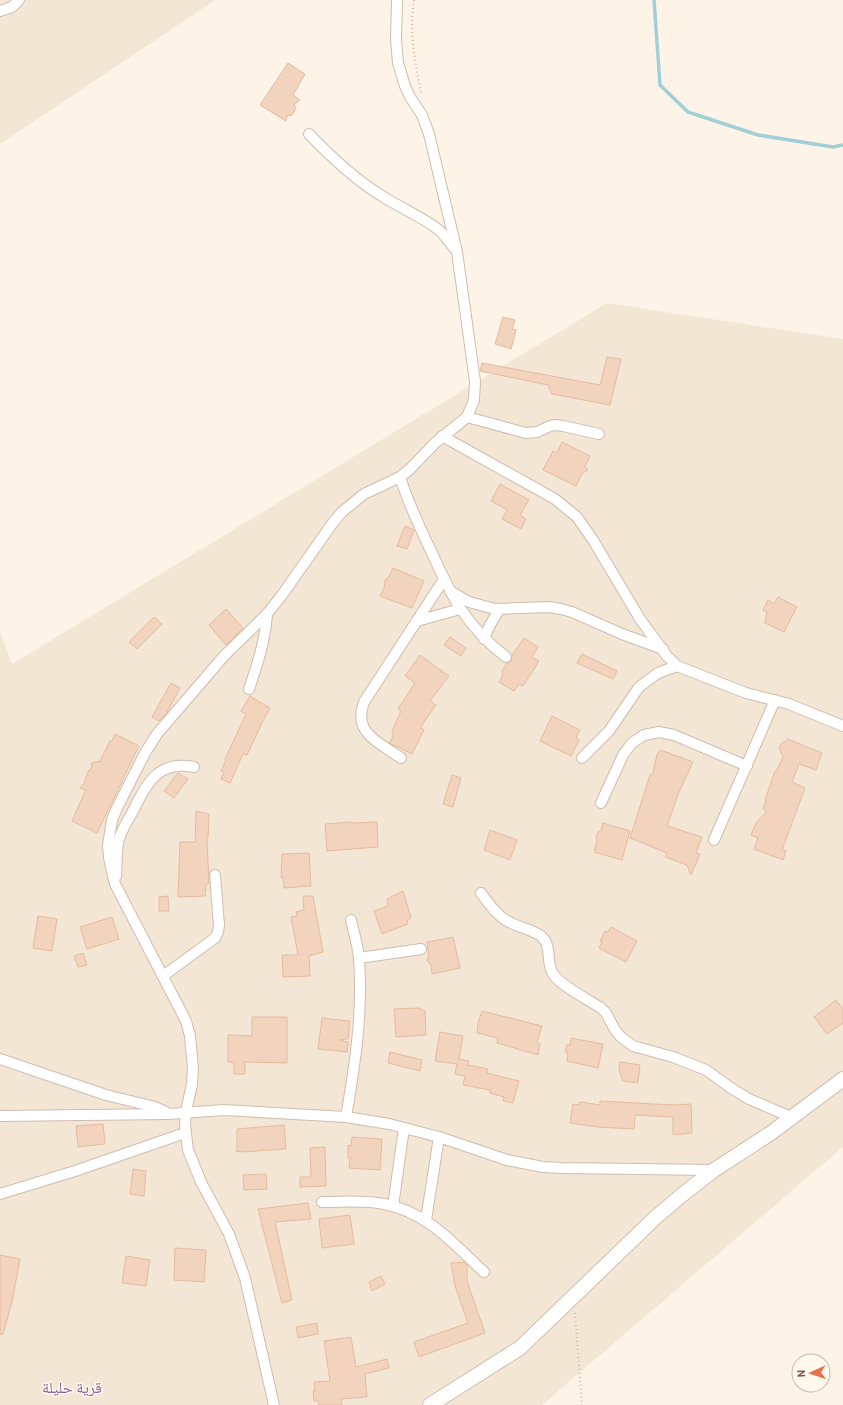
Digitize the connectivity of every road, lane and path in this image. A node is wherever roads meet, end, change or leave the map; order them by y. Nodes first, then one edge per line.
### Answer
1 (19, 0) edge
2 (397, 0) edge
3 (414, 0) edge
4 (0, 11) edge
5 (421, 96) dead end
6 (309, 134) dead end
7 (457, 252) junction
8 (467, 417) junction
9 (599, 434) dead end
10 (442, 436) junction
11 (400, 477) junction
12 (444, 579) junction
13 (450, 591) junction
14 (460, 609) junction
15 (500, 609) junction
16 (267, 614) junction
17 (417, 621) junction
18 (484, 639) junction
19 (663, 649) junction
20 (506, 657) dead end
21 (677, 666) junction
22 (249, 689) dead end
23 (775, 700) junction
24 (843, 726) edge
25 (401, 758) dead end
26 (582, 758) dead end
27 (747, 766) junction
28 (194, 767) dead end
29 (601, 804) dead end
30 (714, 840) dead end
31 (215, 875) dead end
32 (115, 884) junction
33 (481, 893) dead end
34 (351, 920) dead end
35 (421, 949) dead end
36 (359, 958) junction
37 (163, 976) junction
38 (0, 1059) edge
39 (843, 1079) edge
40 (186, 1111) junction
41 (168, 1114) junction
42 (0, 1116) edge
43 (346, 1117) junction
44 (791, 1117) junction
45 (404, 1128) junction
46 (185, 1133) junction
47 (439, 1137) junction
48 (714, 1170) junction
49 (0, 1194) edge
50 (322, 1202) dead end
51 (393, 1206) junction
52 (426, 1220) junction
53 (484, 1272) dead end
54 (575, 1312) dead end
55 (274, 1405) edge
56 (430, 1405) edge
57 (582, 1405) edge

1 - 4 street
2 - 7 street
3 - 5 path
6 - 7 street
7 - 8 street
8 - 9 street
8 - 10 street
10 - 11 street
10 - 19 street
11 - 12 street
11 - 16 street
12 - 13 street
12 - 17 street
13 - 14 street
13 - 15 street
14 - 17 street
14 - 18 street
15 - 18 street
15 - 19 street
16 - 22 street
16 - 32 street
17 - 25 street
18 - 20 street
19 - 21 street
21 - 23 street
21 - 26 street
23 - 24 street
23 - 27 street
27 - 29 street
27 - 30 street
28 - 32 street
31 - 37 street
32 - 37 street
33 - 44 street
34 - 36 street
35 - 36 street
36 - 43 street
37 - 40 street
38 - 41 street
39 - 44 street
40 - 41 street
40 - 43 street
40 - 46 street
41 - 42 street
43 - 45 street
44 - 48 street
45 - 47 street
45 - 51 street
46 - 49 street
46 - 55 street
47 - 48 street
47 - 52 street
48 - 56 street
50 - 51 street
51 - 52 street
52 - 53 street
54 - 57 path

